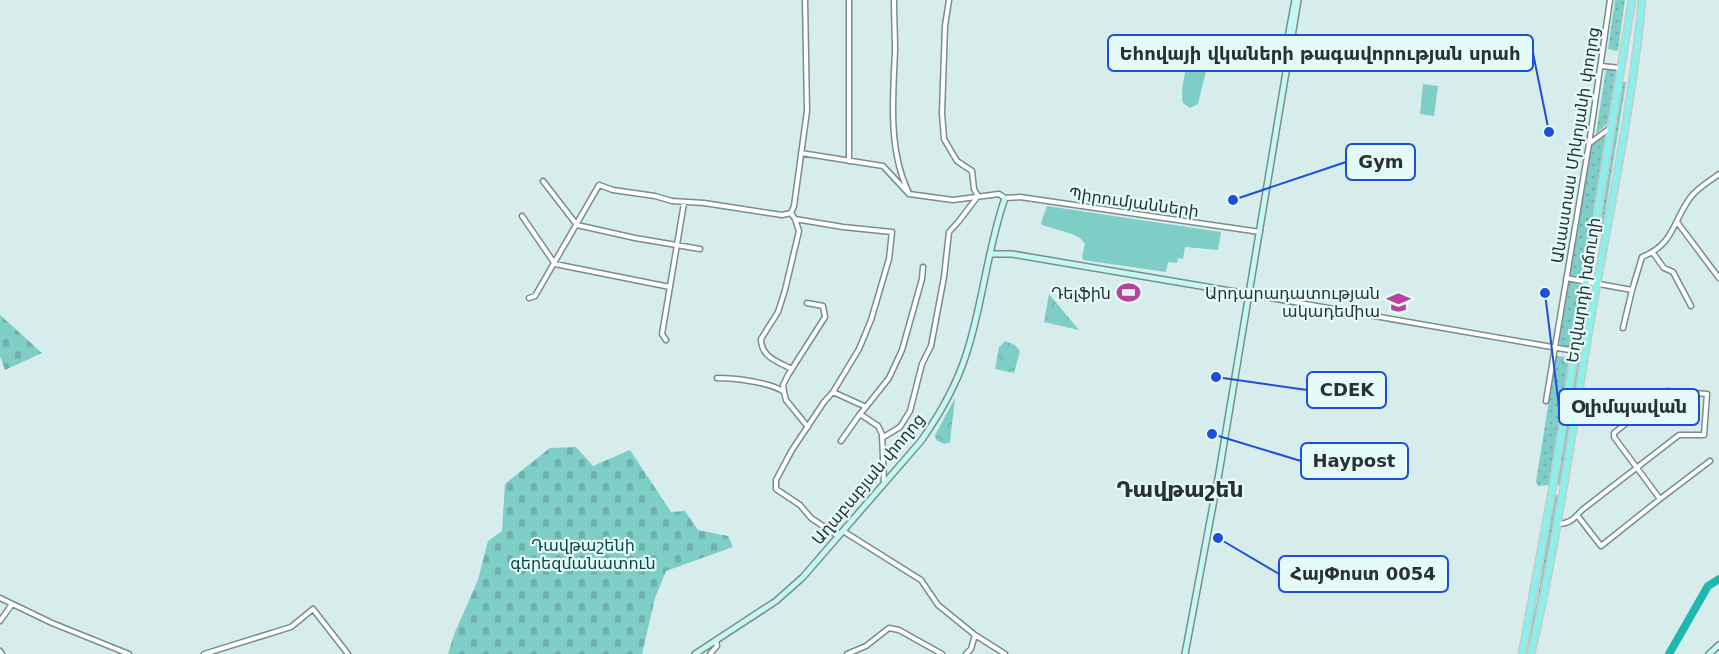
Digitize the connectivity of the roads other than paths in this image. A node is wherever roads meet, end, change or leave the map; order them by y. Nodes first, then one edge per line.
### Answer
1 (805, 0) edge
2 (849, 0) edge
3 (894, 0) edge
4 (949, 0) edge
5 (1297, 0) edge
6 (1610, 0) edge
7 (1632, 0) edge
8 (1642, 0) edge
9 (1624, 53) junction
10 (1635, 54) junction
11 (1601, 66) junction
12 (1622, 68) junction
13 (1612, 126) junction
14 (1589, 144) junction
15 (801, 153) junction
16 (849, 160) junction
17 (1719, 174) edge
18 (543, 182) dead end
19 (909, 194) junction
20 (978, 196) junction
21 (1005, 198) junction
22 (684, 203) junction
23 (791, 213) junction
24 (522, 216) dead end
25 (795, 219) junction
26 (1677, 222) junction
27 (576, 225) junction
28 (1258, 231) junction
29 (677, 245) junction
30 (700, 249) dead end
31 (1653, 253) junction
32 (990, 254) junction
33 (555, 264) junction
34 (923, 267) dead end
35 (1566, 278) junction
36 (1719, 278) edge
37 (1586, 282) junction
38 (1598, 284) junction
39 (670, 287) junction
40 (1632, 290) junction
41 (1247, 294) junction
42 (529, 298) dead end
43 (807, 303) dead end
44 (1691, 306) dead end
45 (1623, 328) dead end
46 (666, 340) dead end
47 (1554, 348) junction
48 (1575, 351) junction
49 (792, 369) junction
50 (717, 378) dead end
51 (784, 392) junction
52 (833, 392) junction
53 (1546, 401) dead end
54 (866, 407) junction
55 (860, 414) junction
56 (808, 427) junction
57 (882, 438) junction
58 (841, 441) dead end
59 (1710, 461) dead end
60 (1637, 468) junction
61 (884, 483) junction
62 (1552, 491) junction
63 (1563, 494) junction
64 (1660, 499) junction
65 (1577, 515) junction
66 (1558, 524) junction
67 (843, 531) junction
68 (838, 536) junction
69 (0, 598) edge
70 (12, 604) junction
71 (0, 621) edge
72 (975, 635) junction
73 (716, 640) junction
74 (1719, 645) edge
75 (129, 654) edge
76 (204, 654) edge
77 (348, 654) edge
78 (694, 654) edge
79 (710, 654) edge
80 (847, 654) edge
81 (942, 654) edge
82 (966, 654) edge
83 (1005, 654) edge
84 (1184, 654) edge
85 (1522, 654) edge
86 (1531, 654) edge
87 (1709, 654) edge

1 - 15 street
2 - 16 street
3 - 19 street
4 - 20 street
5 - 28 street
6 - 11 street, Անաստաս Միկոյանի փողոց
7 - 9 main road, Եղվարդի խճուղի
8 - 10 main road, Եղվարդի խճուղի
9 - 10 main road
9 - 12 main road, Եղվարդի խճուղի
10 - 38 main road, Եղվարդի խճուղի
11 - 12 street
11 - 14 street, Անաստաս Միկոյանի փողոց
12 - 13 main road, Եղվարդի խճուղի
13 - 14 street
13 - 37 main road, Եղվարդի խճուղի
14 - 35 street, Անաստաս Միկոյանի փողոց
15 - 16 street
15 - 23 street
16 - 19 street
17 - 26 street
18 - 27 street
19 - 20 street, Պիրումյանների
20 - 21 street, Պիրումյանների
20 - 57 street
21 - 28 street, Պիրումյանների
21 - 32 street, Աղաբաբյան փողոց
22 - 23 street
22 - 27 street
22 - 29 street
23 - 25 street
24 - 33 street
25 - 49 street
25 - 52 street
26 - 31 street
26 - 36 street
27 - 29 street
27 - 33 street
28 - 41 street
29 - 30 street
29 - 39 street
31 - 40 street
31 - 44 street
32 - 41 street
32 - 61 street, Աղաբաբյան փողոց
33 - 39 street
33 - 42 street
34 - 54 street
35 - 37 street
35 - 47 street, Անաստաս Միկոյանի փողոց
37 - 38 street
37 - 48 main road, Եղվարդի խճուղի
38 - 40 street
38 - 63 main road, Եղվարդի խճուղի
39 - 46 street
40 - 45 street
41 - 47 street
41 - 84 street
43 - 49 street
47 - 48 street
47 - 53 street, Անաստաս Միկոյանի փողոց
48 - 62 main road, Եղվարդի խճուղի
49 - 51 street
50 - 51 street
51 - 56 street
52 - 54 street
52 - 56 street
54 - 55 street
55 - 57 street
55 - 58 street
56 - 68 street
57 - 61 street
59 - 64 street
60 - 60 street
60 - 64 street
60 - 65 street
61 - 67 street, Աղաբաբյան փողոց
62 - 63 main road
62 - 85 main road, Եղվարդի խճուղի
63 - 66 main road, Եղվարդի խճուղի
64 - 65 street
65 - 66 street
66 - 86 main road, Եղվարդի խճուղի
67 - 68 street, Աղաբաբյան փողոց
67 - 72 street
68 - 73 street, Աղաբաբյան փողոց
69 - 70 street
70 - 71 street
70 - 75 street
72 - 82 street
72 - 83 street
73 - 78 street, Աղաբաբյան փողոց
73 - 79 street
74 - 87 street
76 - 77 street
80 - 81 street

